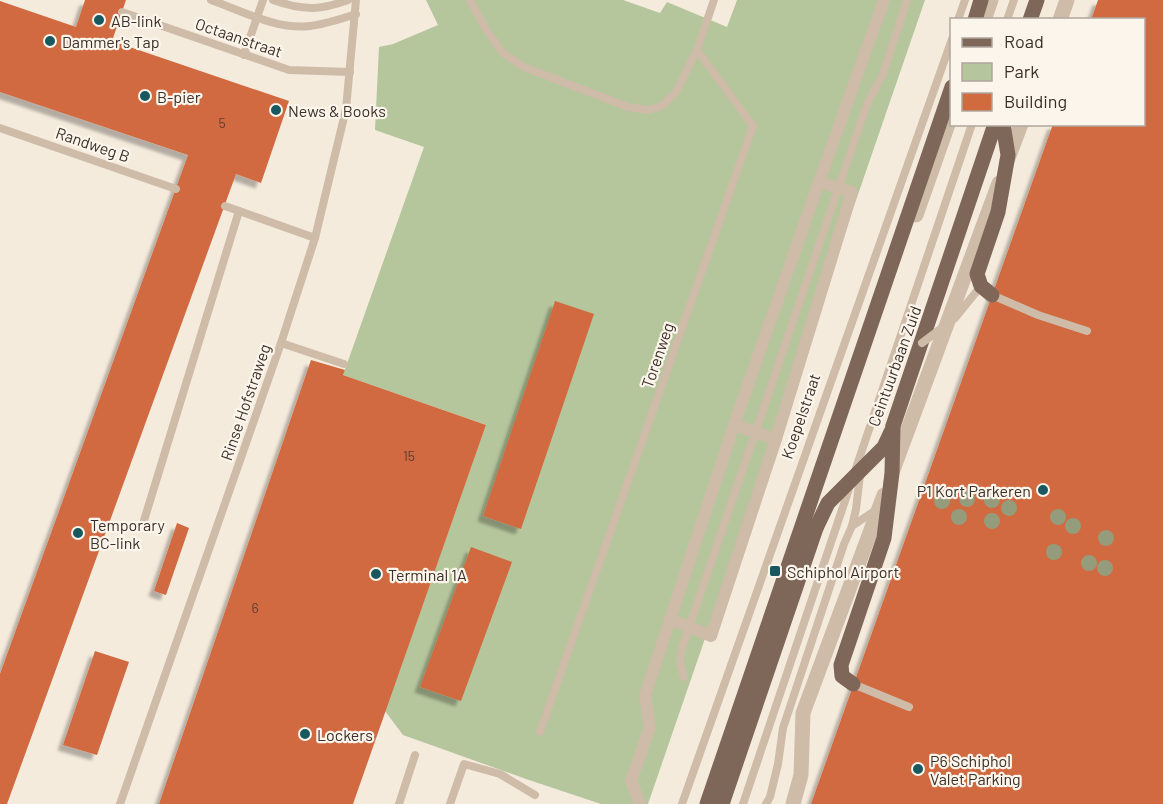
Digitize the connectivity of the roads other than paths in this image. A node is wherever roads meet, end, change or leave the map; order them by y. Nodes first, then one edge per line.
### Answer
1 (211, 0) edge
2 (263, 0) edge
3 (273, 0) edge
4 (348, 0) edge
5 (356, 0) edge
6 (470, 0) edge
7 (714, 0) edge
8 (907, 0) edge
9 (965, 0) edge
10 (981, 0) edge
11 (991, 0) edge
12 (1014, 0) edge
13 (1036, 0) edge
14 (1067, 0) edge
15 (881, 3) edge
16 (122, 12) dead end
17 (356, 14) junction
18 (257, 16) junction
19 (959, 18) edge
20 (976, 18) edge
21 (985, 18) edge
22 (1008, 18) edge
23 (1031, 18) edge
24 (1061, 18) edge
25 (950, 42) edge
26 (697, 50) junction
27 (244, 55) junction
28 (350, 72) junction
29 (950, 90) edge
30 (950, 116) edge
31 (971, 126) edge
32 (994, 126) edge
33 (1003, 126) edge
34 (1020, 126) edge
35 (0, 128) edge
36 (819, 182) junction
37 (838, 188) junction
38 (176, 189) dead end
39 (225, 206) dead end
40 (239, 211) junction
41 (315, 238) junction
42 (986, 290) junction
43 (1087, 331) dead end
44 (281, 343) junction
45 (922, 344) junction
46 (344, 364) dead end
47 (734, 425) junction
48 (893, 426) junction
49 (755, 433) junction
50 (776, 439) junction
51 (861, 471) junction
52 (888, 502) junction
53 (852, 526) junction
54 (142, 527) dead end
55 (670, 619) junction
56 (688, 628) junction
57 (684, 677) dead end
58 (853, 684) joint
59 (909, 707) dead end
60 (540, 732) dead end
61 (416, 755) dead end
62 (535, 795) dead end
63 (120, 804) edge
64 (399, 804) edge
65 (450, 804) edge
66 (640, 804) edge
67 (682, 804) edge
68 (707, 804) edge
69 (721, 804) edge
70 (744, 804) edge
71 (766, 804) edge
72 (793, 804) edge

1 - 18 lane
2 - 18 lane
3 - 4 lane
5 - 17 lane, Rinse Hofstraweg
6 - 26 lane
7 - 26 lane
8 - 37 lane
9 - 19 lane
10 - 20 main road
11 - 21 street
12 - 22 lane
13 - 23 main road
14 - 24 street
15 - 36 street
16 - 27 lane, Octaanstraat
17 - 18 lane
17 - 28 lane, Rinse Hofstraweg
18 - 27 lane
25 - 67 lane, Koepelstraat
26 - 60 lane, Torenweg
27 - 28 lane, Octaanstraat
28 - 41 lane, Rinse Hofstraweg
29 - 68 main road
30 - 69 street
31 - 70 lane
32 - 45 main road, Ceintuurbaan Zuid
33 - 42 main road, bridge
34 - 72 street
35 - 38 lane, Randweg B
36 - 37 street
36 - 47 street
37 - 49 lane
37 - 50 street
39 - 40 lane
40 - 41 lane
40 - 54 lane
41 - 44 lane, Rinse Hofstraweg
42 - 43 lane
42 - 45 lane, bridge
44 - 46 lane
44 - 63 lane, Rinse Hofstraweg
45 - 48 main road, Ceintuurbaan Zuid
47 - 49 street
47 - 55 street
48 - 51 main road, Ceintuurbaan Zuid, bridge
48 - 52 main road, bridge
49 - 50 street
49 - 56 lane
50 - 56 street
51 - 53 lane
51 - 69 main road, Ceintuurbaan Zuid, bridge
52 - 53 lane, bridge
52 - 58 main road, bridge
53 - 71 lane
55 - 56 street
55 - 66 street
56 - 57 lane
58 - 59 lane
61 - 64 lane
62 - 65 lane

